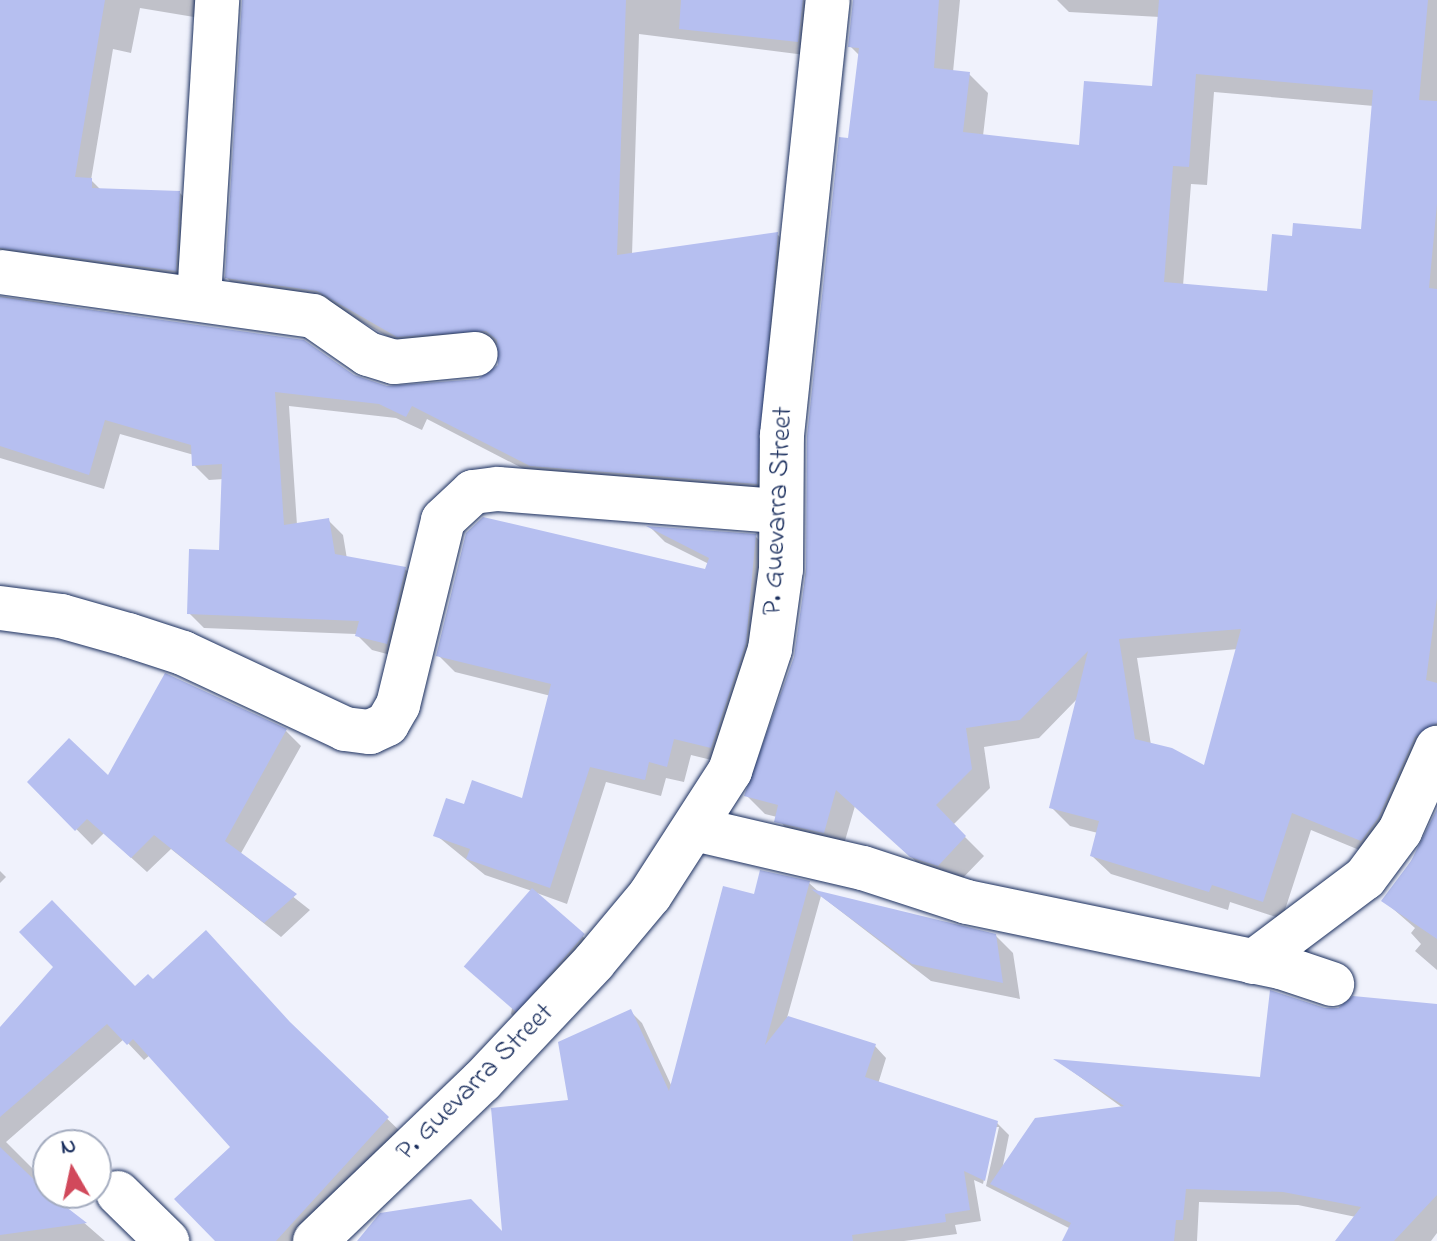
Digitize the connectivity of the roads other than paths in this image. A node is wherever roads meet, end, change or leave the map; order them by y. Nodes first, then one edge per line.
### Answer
1 (217, 0) edge
2 (828, 0) edge
3 (0, 272) edge
4 (199, 298) junction
5 (476, 354) dead end
6 (777, 511) junction
7 (0, 608) edge
8 (1437, 748) edge
9 (695, 829) junction
10 (1253, 962) junction
11 (1332, 984) dead end
12 (118, 1193) dead end
13 (167, 1241) edge
14 (315, 1241) edge

1 - 4 street
2 - 6 street, P. Guevarra Street
3 - 4 street
4 - 5 street
6 - 7 street
6 - 9 street, P. Guevarra Street
8 - 10 street
9 - 10 street
9 - 14 street, P. Guevarra Street
10 - 11 street
12 - 13 street

